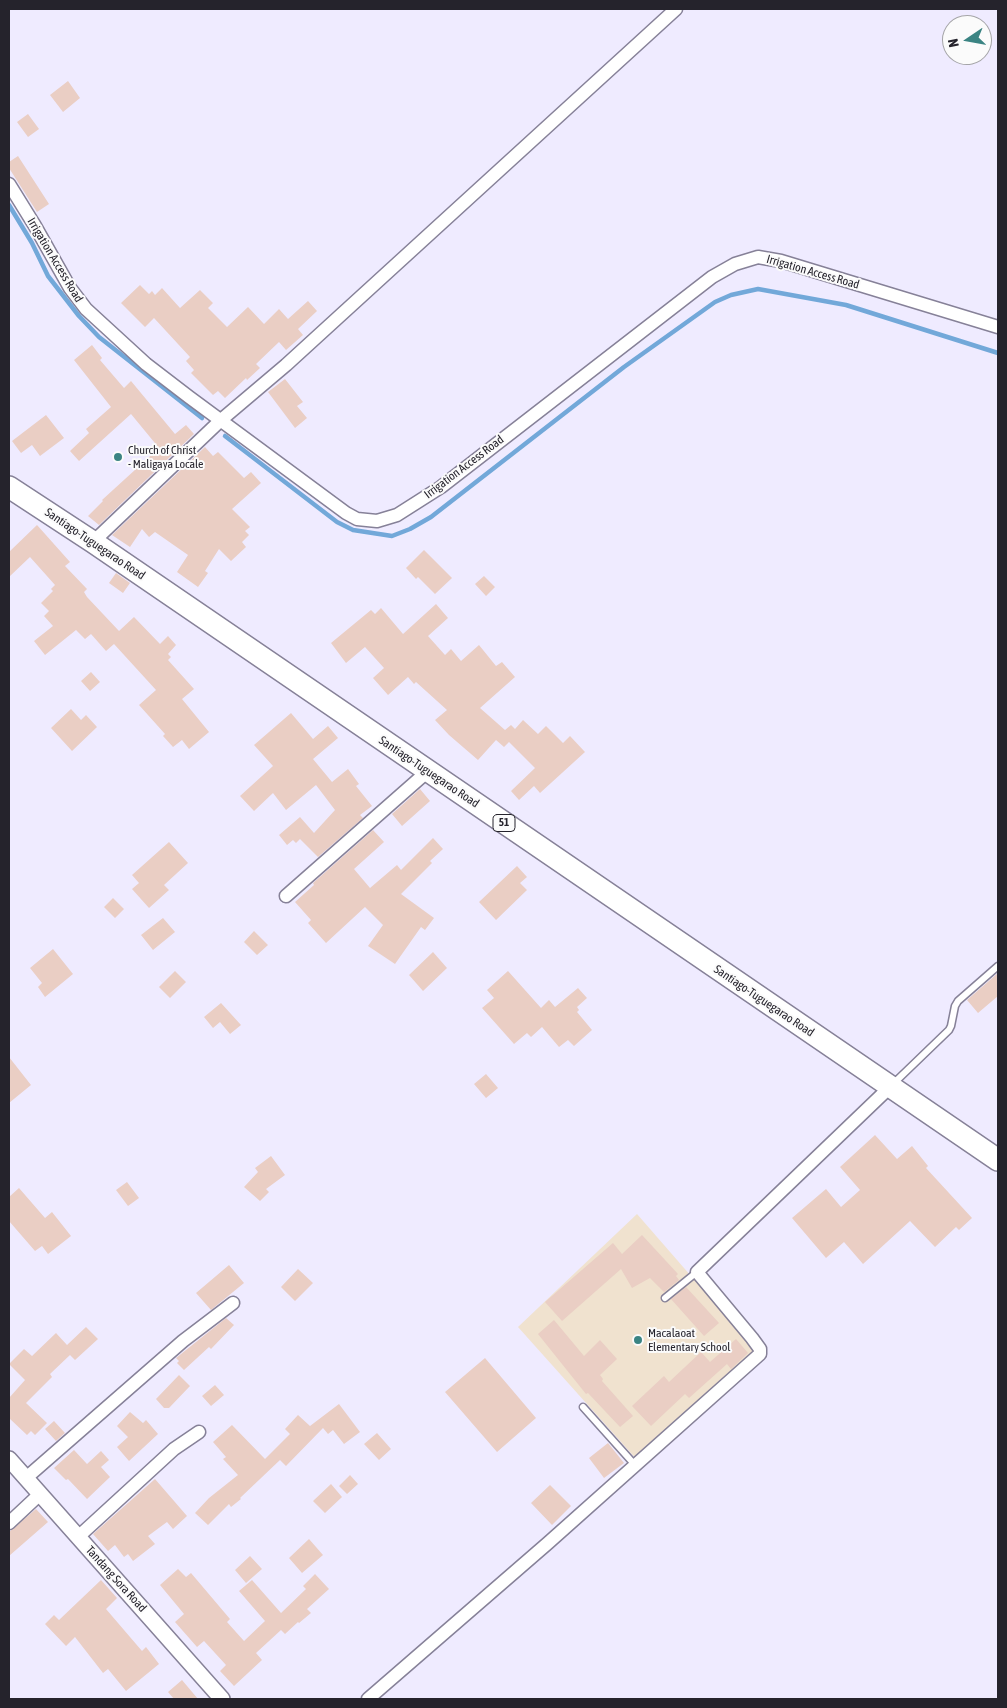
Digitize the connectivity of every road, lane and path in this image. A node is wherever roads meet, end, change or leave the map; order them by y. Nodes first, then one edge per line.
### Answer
1 (676, 9) edge
2 (9, 184) edge
3 (998, 327) edge
4 (221, 420) junction
5 (11, 492) edge
6 (93, 542) junction
7 (428, 771) junction
8 (286, 896) dead end
9 (998, 966) edge
10 (890, 1087) junction
11 (998, 1160) edge
12 (697, 1272) junction
13 (664, 1298) dead end
14 (233, 1303) dead end
15 (583, 1407) dead end
16 (199, 1432) dead end
17 (9, 1458) edge
18 (635, 1466) junction
19 (26, 1478) junction
20 (40, 1494) junction
21 (9, 1523) edge
22 (78, 1536) junction
23 (222, 1699) edge
24 (368, 1699) edge

1 - 4 street
2 - 4 street, Irrigation Access Road
3 - 4 street, Irrigation Access Road
4 - 6 street
5 - 6 highway, Santiago-Tuguegarao Road / 51
6 - 7 highway, Santiago-Tuguegarao Road / 51
7 - 8 street
7 - 10 highway, Santiago-Tuguegarao Road / 51
9 - 10 lane
10 - 11 highway, Santiago-Tuguegarao Road / 51
10 - 12 street
12 - 13 lane
12 - 18 street
14 - 19 street
15 - 18 lane
16 - 22 street
17 - 19 street, Tandang Sora Road
18 - 24 street
19 - 20 street, Tandang Sora Road
20 - 21 street
20 - 22 street, Tandang Sora Road
22 - 23 street, Tandang Sora Road

